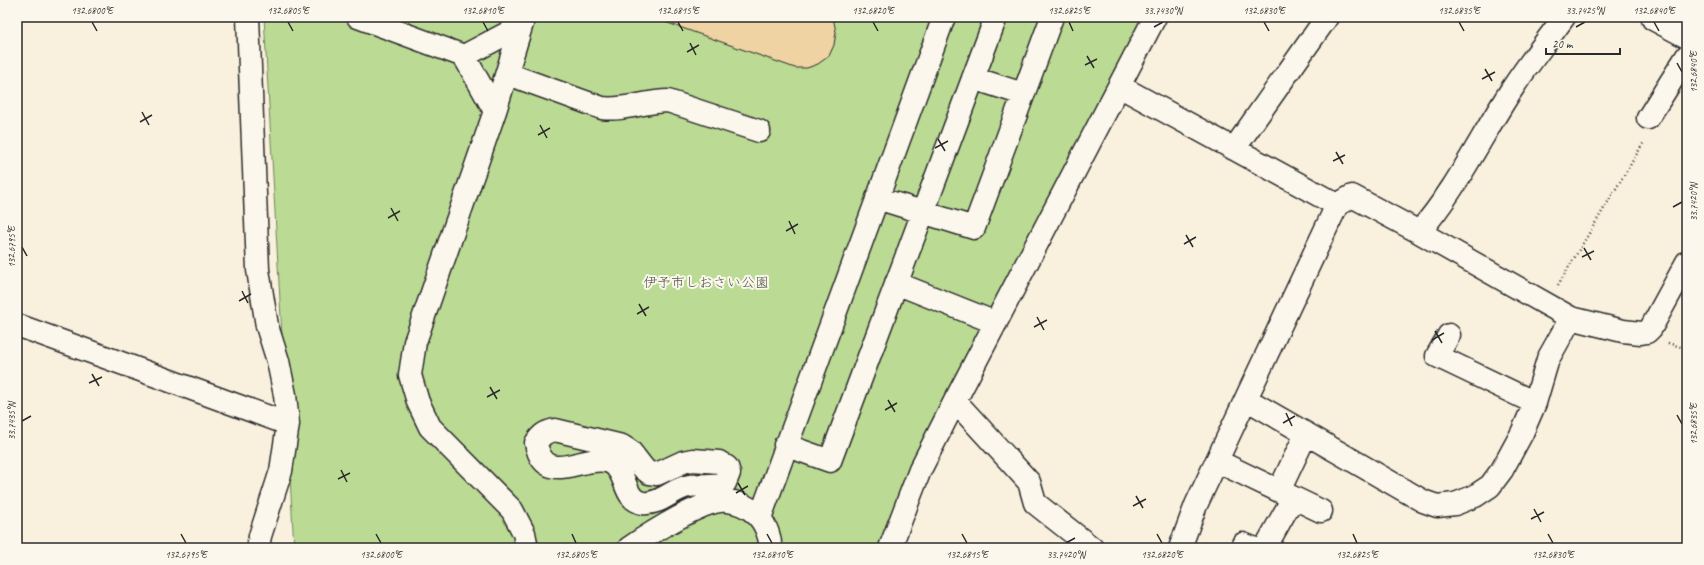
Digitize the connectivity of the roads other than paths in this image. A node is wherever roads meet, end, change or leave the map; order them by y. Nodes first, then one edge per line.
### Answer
1 (248, 17) edge
2 (944, 17) edge
3 (996, 17) edge
4 (1052, 17) edge
5 (1155, 17) edge
6 (1327, 17) edge
7 (1564, 17) edge
8 (371, 19) edge
9 (1653, 19) dead end
10 (522, 22) edge
11 (1687, 37) edge
12 (464, 56) junction
13 (1687, 56) edge
14 (508, 74) junction
15 (973, 78) junction
16 (1119, 86) junction
17 (1024, 94) junction
18 (495, 111) junction
19 (1648, 118) road end
20 (759, 131) dead end
21 (1234, 149) junction
22 (877, 198) junction
23 (1336, 205) junction
24 (923, 213) junction
25 (1419, 232) junction
26 (1687, 262) edge
27 (896, 283) junction
28 (1571, 318) junction
29 (996, 323) junction
30 (17, 325) edge
31 (1449, 335) dead end
32 (1246, 399) junction
33 (955, 401) junction
34 (1535, 403) junction
35 (288, 424) junction
36 (1306, 434) junction
37 (786, 445) junction
38 (1217, 461) junction
39 (727, 466) joint
40 (1286, 495) junction
41 (1321, 511) dead end
42 (760, 518) junction
43 (258, 548) edge
44 (527, 548) edge
45 (629, 548) edge
46 (770, 548) edge
47 (890, 548) edge
48 (1092, 548) edge
49 (1180, 548) edge
50 (1265, 548) edge

1 - 35 street
2 - 22 street
3 - 15 street
4 - 17 street
5 - 16 street
6 - 21 street
7 - 25 street
8 - 12 street
9 - 11 street
10 - 12 street
10 - 14 street
12 - 18 street
13 - 19 street
14 - 18 street
14 - 20 street
15 - 17 street
15 - 24 street
16 - 21 street
16 - 29 street
17 - 24 street
18 - 44 street
21 - 23 street
22 - 24 street
22 - 37 street
23 - 25 street
23 - 32 street
24 - 27 street
25 - 28 street
26 - 28 street
27 - 29 street
27 - 37 street
28 - 34 street
29 - 33 street
30 - 35 street
31 - 34 street
32 - 36 street
32 - 38 street
33 - 47 street
33 - 48 street
34 - 36 street
35 - 43 street
36 - 40 street
37 - 42 street
38 - 40 street
38 - 49 street
39 - 39 street
40 - 41 street
40 - 50 street
42 - 45 street
42 - 46 street

